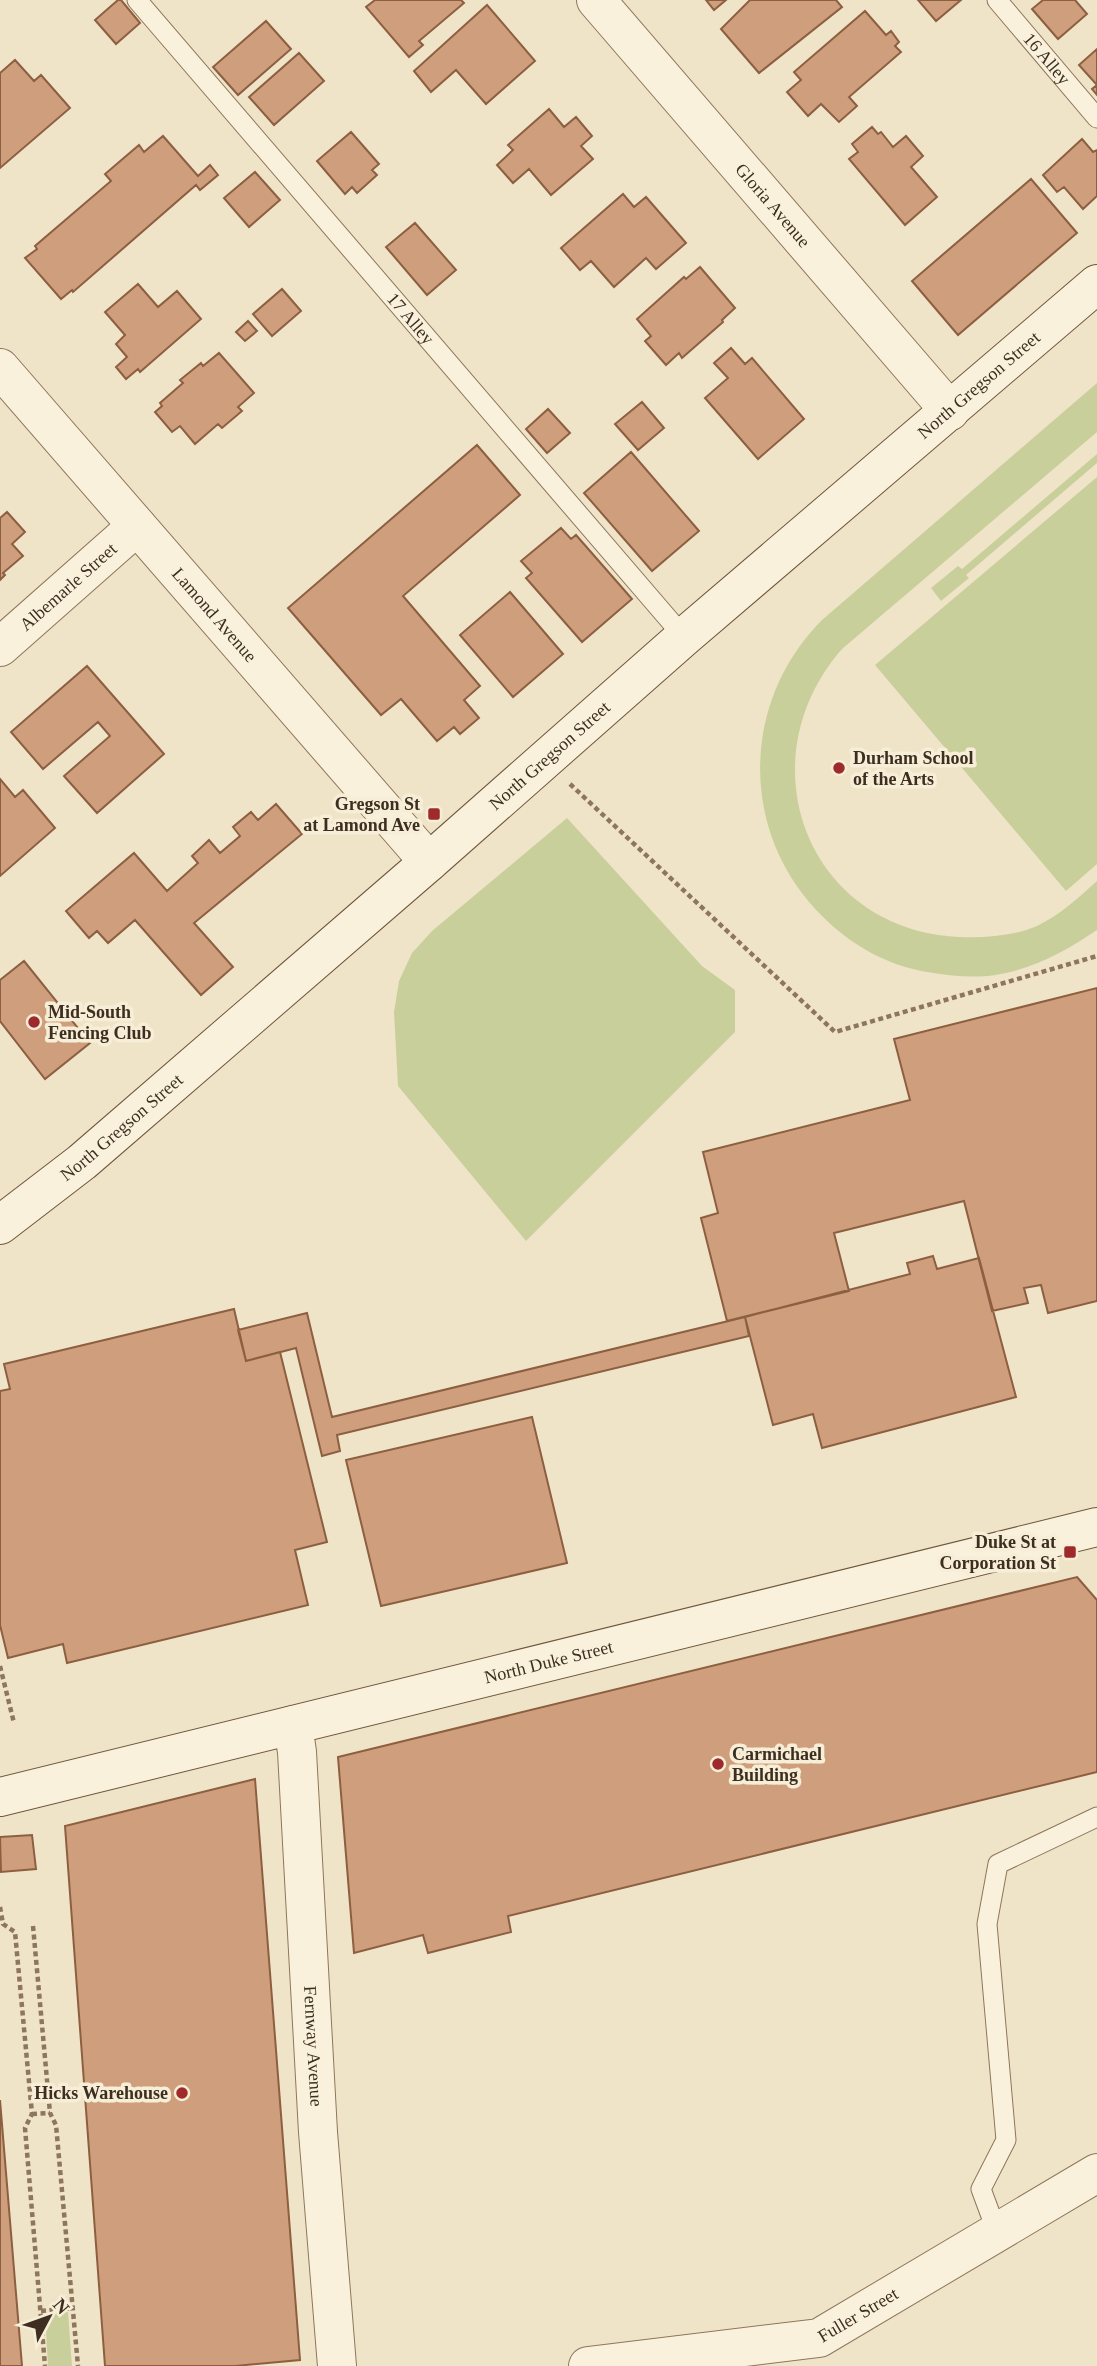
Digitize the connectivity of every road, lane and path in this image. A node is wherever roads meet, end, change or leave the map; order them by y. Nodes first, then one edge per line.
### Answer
1 (137, 0) edge
2 (596, 0) edge
3 (997, 0) edge
4 (1097, 118) edge
5 (1097, 284) edge
6 (0, 368) edge
7 (950, 411) junction
8 (137, 527) junction
9 (684, 637) junction
10 (0, 647) edge
11 (562, 777) dead end
12 (429, 862) junction
13 (1097, 956) edge
14 (0, 1225) edge
15 (1097, 1527) edge
16 (0, 1666) edge
17 (14, 1723) dead end
18 (293, 1725) junction
19 (0, 1797) edge
20 (1097, 1817) edge
21 (0, 1907) edge
22 (33, 1926) dead end
23 (50, 2113) junction
24 (32, 2114) junction
25 (1097, 2173) edge
26 (997, 2232) junction
27 (73, 2308) junction
28 (41, 2311) junction
29 (45, 2366) edge
30 (78, 2366) edge
31 (337, 2366) edge
32 (588, 2366) edge

1 - 9 lane, 17 Alley
2 - 7 street, Gloria Avenue
3 - 4 lane, 16 Alley
5 - 7 street, North Gregson Street
6 - 8 street, Lamond Avenue
7 - 9 street, North Gregson Street
8 - 10 street, Albemarle Street
8 - 12 street, Lamond Avenue
9 - 12 street, North Gregson Street
11 - 13 path
12 - 14 street, North Gregson Street
15 - 18 street, North Duke Street
16 - 17 path
18 - 19 street, North Duke Street
18 - 31 street, Fernway Avenue
20 - 26 lane
21 - 24 path
22 - 23 path
23 - 24 path
23 - 27 path
24 - 28 path
25 - 26 street, Fuller Street
26 - 32 street, Fuller Street
27 - 28 path
27 - 30 path
28 - 29 path

